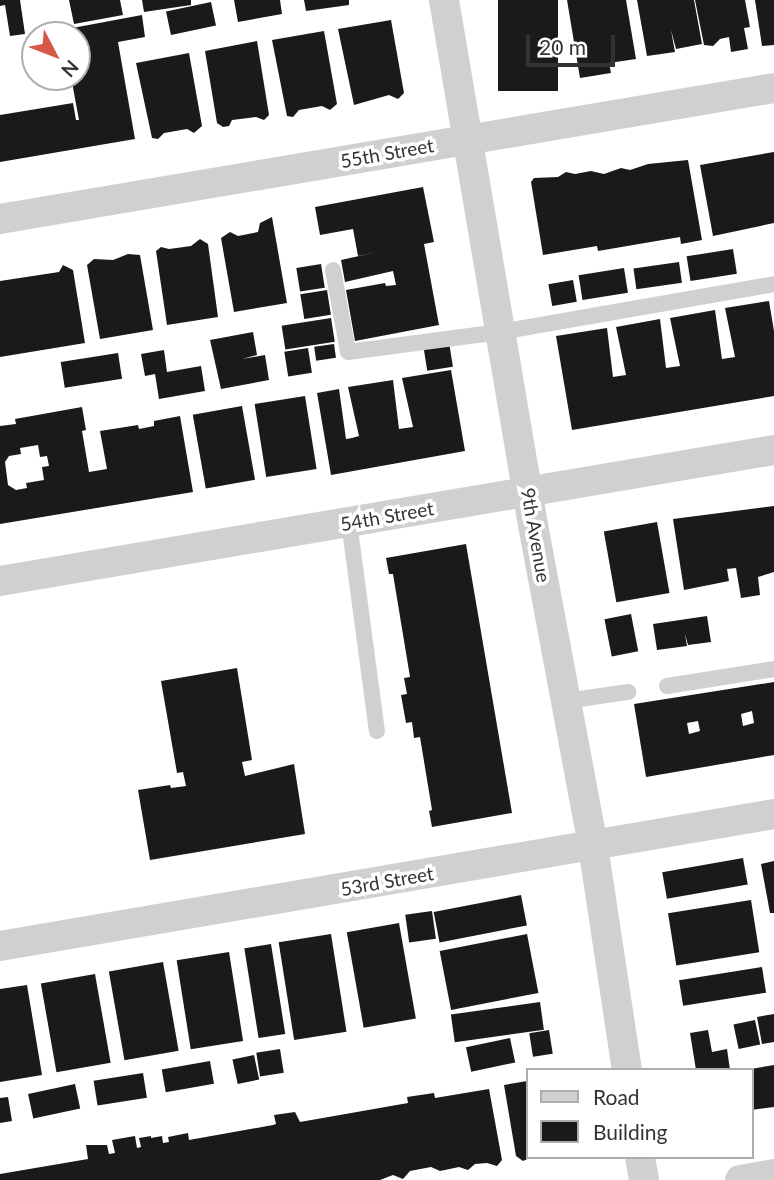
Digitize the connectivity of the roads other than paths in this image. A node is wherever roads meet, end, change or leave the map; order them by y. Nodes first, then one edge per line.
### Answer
1 (444, 0) edge
2 (774, 88) edge
3 (468, 140) junction
4 (0, 219) edge
5 (332, 270) dead end
6 (774, 284) edge
7 (500, 332) junction
8 (774, 450) edge
9 (528, 492) junction
10 (349, 522) junction
11 (0, 581) edge
12 (774, 669) edge
13 (667, 686) dead end
14 (628, 692) dead end
15 (566, 701) junction
16 (377, 731) dead end
17 (774, 814) edge
18 (593, 846) junction
19 (0, 946) edge
20 (627, 1068) edge
21 (640, 1159) edge
22 (774, 1174) edge
23 (644, 1180) edge
24 (740, 1180) edge

1 - 3 street, 9th Avenue
2 - 3 street, 55th Street
3 - 4 street, 55th Street
3 - 7 street, 9th Avenue
5 - 7 lane
6 - 7 lane
7 - 9 street, 9th Avenue
8 - 9 street, 54th Street
9 - 10 street, 54th Street
9 - 15 street, 9th Avenue
10 - 11 street, 54th Street
10 - 16 lane
12 - 13 lane
14 - 15 lane
15 - 18 street, 9th Avenue
17 - 18 street, 53rd Street
18 - 19 street, 53rd Street
18 - 20 street, 9th Avenue
21 - 23 street
22 - 24 street

